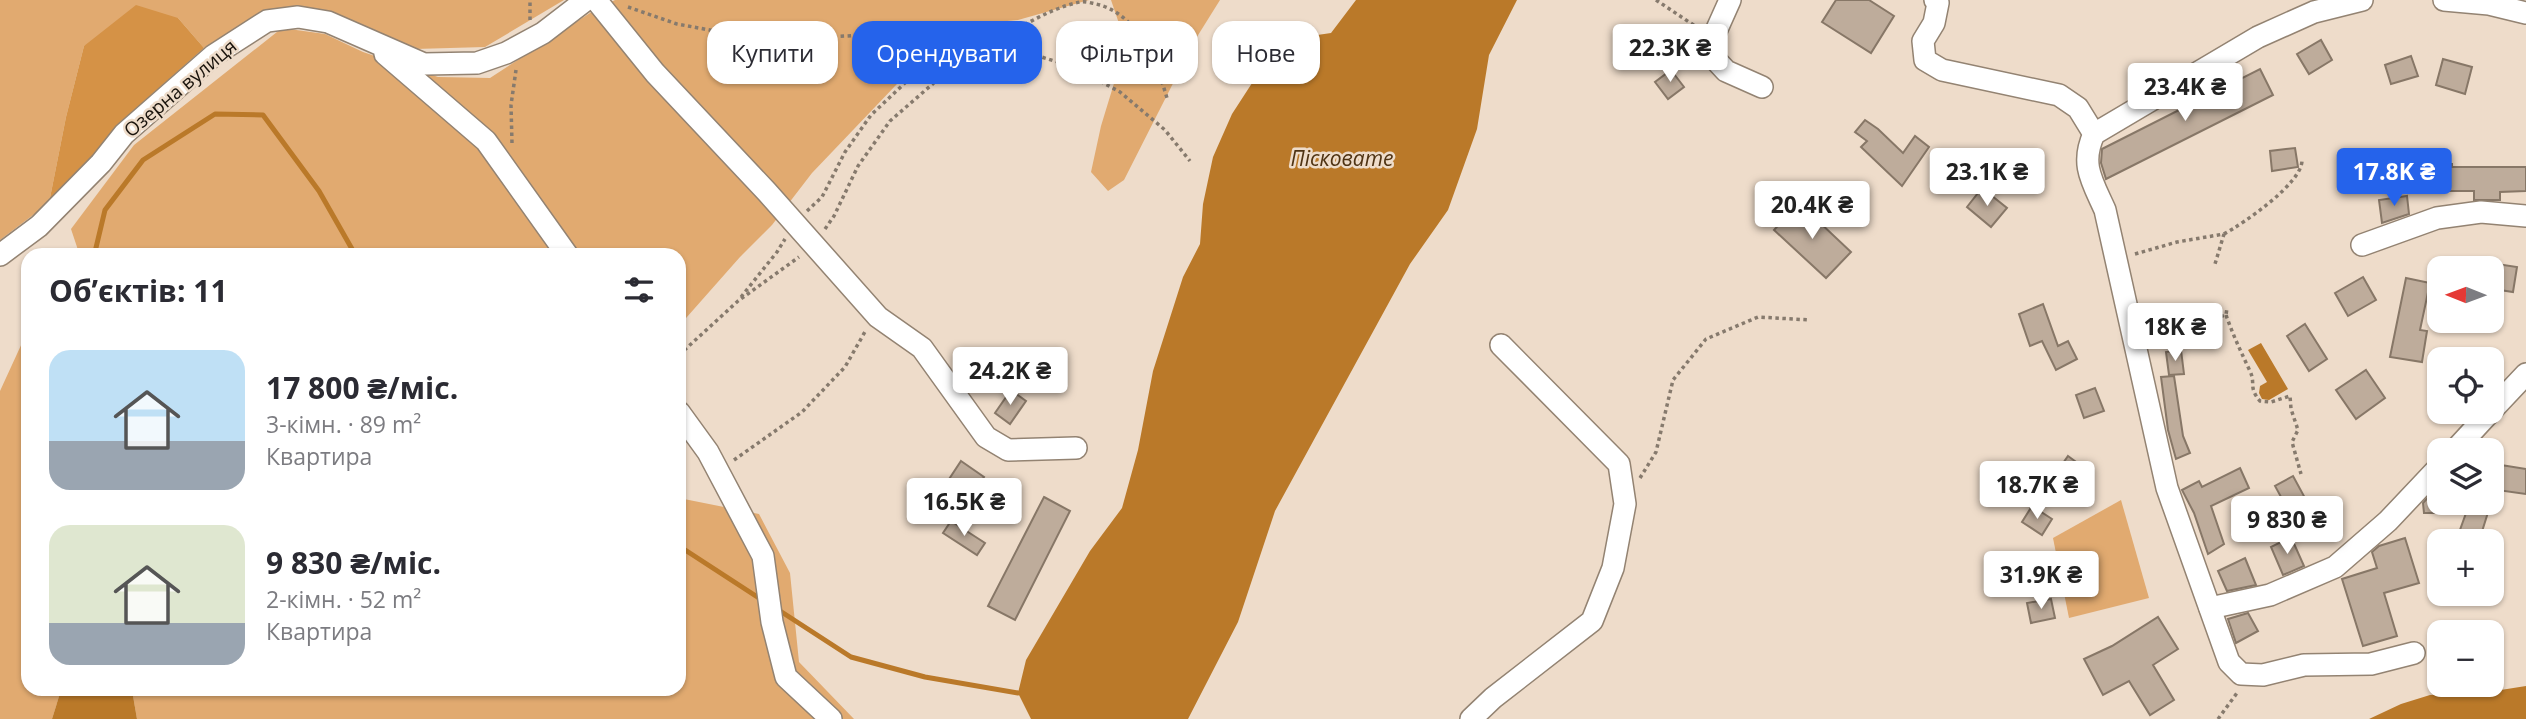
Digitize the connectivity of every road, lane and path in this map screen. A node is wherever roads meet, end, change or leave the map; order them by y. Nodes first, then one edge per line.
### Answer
1 (586, 0) edge
2 (596, 0) edge
3 (1656, 0) edge
4 (1730, 0) edge
5 (1936, 0) edge
6 (2362, 0) edge
7 (2444, 0) edge
8 (2505, 0) edge
9 (618, 4) dead end
10 (2526, 13) edge
11 (1037, 21) edge
12 (852, 36) edge
13 (1713, 38) junction
14 (530, 40) junction
15 (372, 43) junction
16 (1042, 57) edge
17 (904, 84) edge
18 (932, 84) edge
19 (1762, 87) dead end
20 (1167, 98) dead end
21 (2094, 134) junction
22 (512, 143) dead end
23 (1190, 161) dead end
24 (2302, 161) dead end
25 (2526, 216) edge
26 (793, 223) junction
27 (2224, 234) junction
28 (2362, 245) dead end
29 (813, 246) junction
30 (562, 248) edge
31 (0, 255) edge
32 (2116, 259) junction
33 (2215, 264) dead end
34 (738, 301) junction
35 (2227, 308) dead end
36 (2226, 315) junction
37 (878, 317) junction
38 (1810, 320) dead end
39 (2134, 340) junction
40 (1501, 345) dead end
41 (686, 349) edge
42 (2526, 374) edge
43 (2504, 398) edge
44 (686, 422) edge
45 (2480, 424) edge
46 (2466, 438) edge
47 (1076, 448) dead end
48 (718, 472) junction
49 (2301, 474) dead end
50 (2427, 480) edge
51 (1625, 504) junction
52 (2210, 608) junction
53 (2414, 653) dead end
54 (2241, 674) junction
55 (831, 719) edge
56 (1471, 719) edge
57 (2218, 719) edge

1 - 14 street, Озерна вулиця
2 - 26 street
3 - 13 path
4 - 13 street
5 - 21 street
6 - 21 street
7 - 10 street
8 - 10 street
9 - 12 path
11 - 20 path
13 - 19 street
14 - 15 street, Озерна вулиця
14 - 22 path
15 - 30 street
15 - 31 street, Озерна вулиця
16 - 23 path
17 - 26 path
18 - 29 path
21 - 32 street
24 - 27 path
25 - 28 street
26 - 29 street
26 - 34 path
27 - 32 path
27 - 33 path
29 - 34 path
29 - 37 street
32 - 39 street
34 - 41 path
35 - 36 path
36 - 39 path
36 - 49 path
37 - 47 street
37 - 48 path
38 - 51 path
39 - 52 street
40 - 51 street
42 - 43 street
44 - 48 street
45 - 46 street
48 - 55 street
50 - 52 street
51 - 56 street
52 - 54 street
53 - 54 street
54 - 57 path

